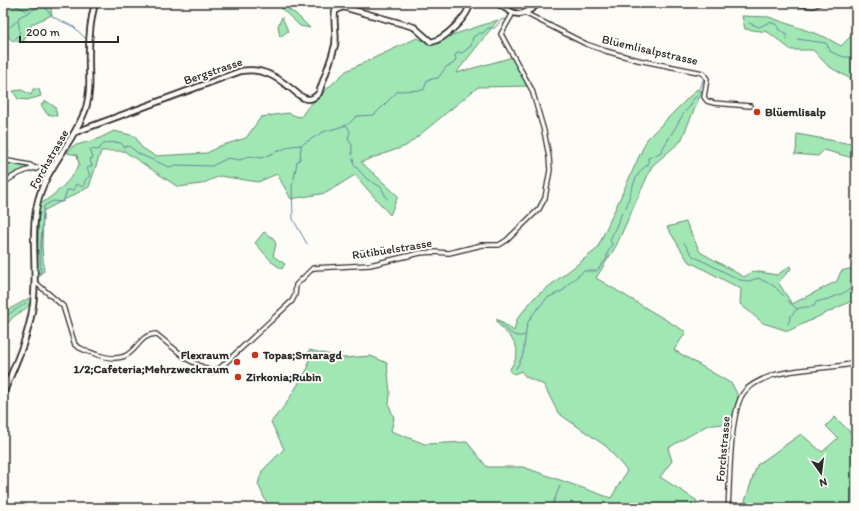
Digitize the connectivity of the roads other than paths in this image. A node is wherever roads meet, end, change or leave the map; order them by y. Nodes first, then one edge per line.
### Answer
1 (95, 3) edge
2 (470, 3) edge
3 (498, 3) edge
4 (539, 3) edge
5 (792, 3) edge
6 (820, 3) edge
7 (513, 13) junction
8 (525, 13) junction
9 (750, 106) dead end
10 (76, 132) junction
11 (3, 160) edge
12 (36, 169) junction
13 (51, 169) junction
14 (3, 184) edge
15 (35, 282) junction
16 (856, 363) edge
17 (3, 394) edge
18 (3, 505) edge
19 (4, 508) edge
20 (728, 508) edge

1 - 10 street, Forchstrasse
2 - 10 street, Bergstrasse
3 - 7 street
4 - 8 street
5 - 6 street
7 - 8 street
7 - 15 street, Rütibüelstrasse
8 - 9 street, Blüemlisalpstrasse
10 - 13 street, Forchstrasse
11 - 12 street
12 - 13 street
12 - 14 street
13 - 15 street, Forchstrasse
15 - 17 street, Forchstrasse
16 - 20 street, Forchstrasse
18 - 19 street

